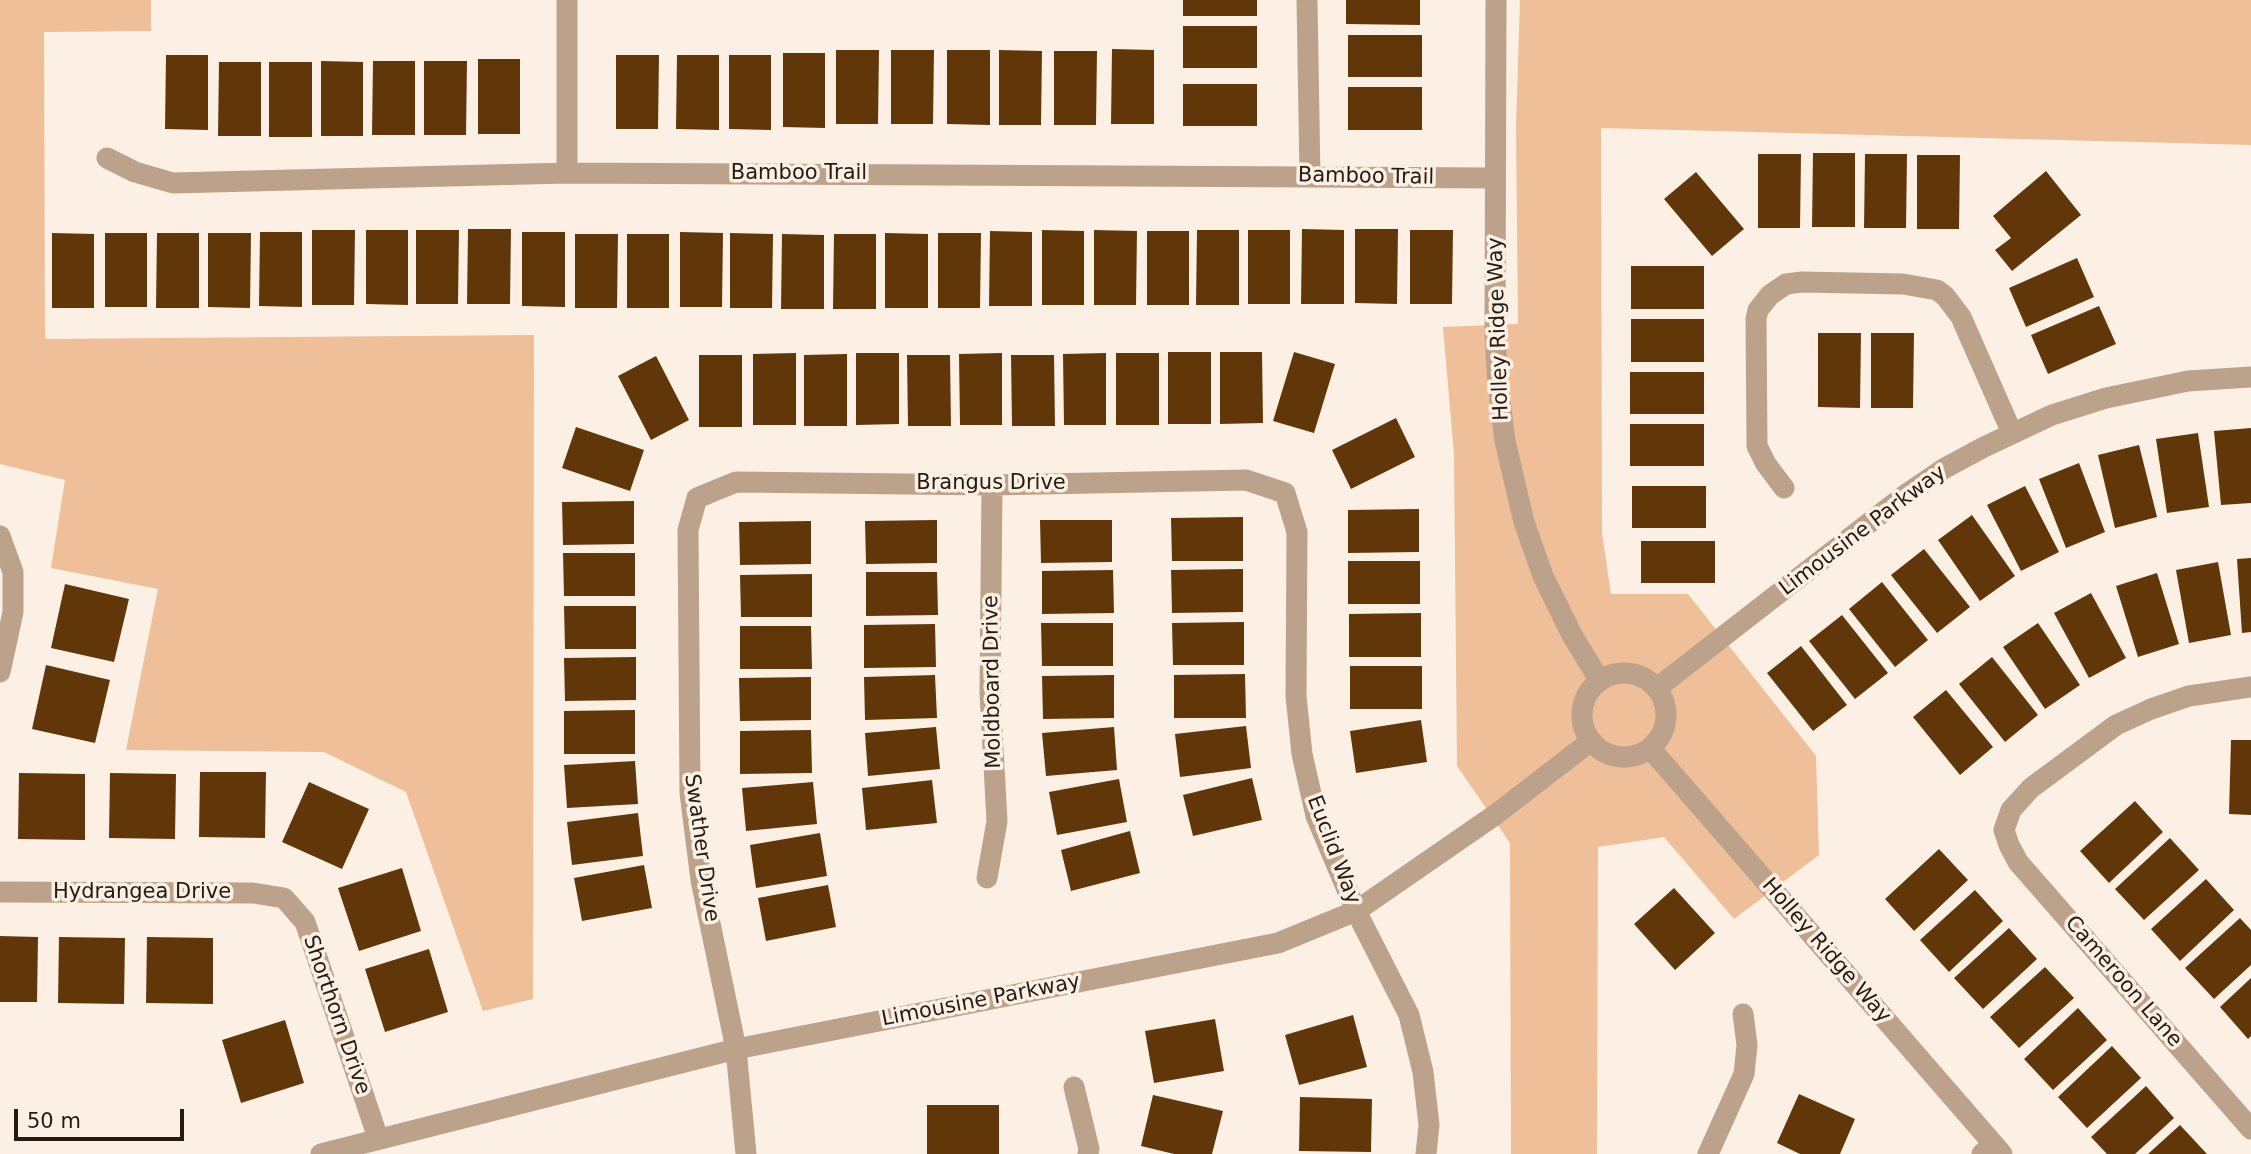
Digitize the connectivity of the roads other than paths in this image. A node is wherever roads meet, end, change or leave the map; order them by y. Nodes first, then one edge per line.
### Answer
1 (567, 0) edge
2 (1307, 0) edge
3 (1496, 0) edge
4 (107, 158) dead end
5 (567, 173) junction
6 (1310, 177) junction
7 (1494, 178) junction
8 (2251, 377) edge
9 (2012, 433) junction
10 (992, 485) junction
11 (1784, 488) dead end
12 (1285, 493) joint
13 (698, 498) joint
14 (0, 536) edge
15 (0, 672) edge
16 (1600, 681) junction
17 (2251, 687) edge
18 (1657, 688) junction
19 (1591, 741) junction
20 (1650, 748) junction
21 (987, 878) dead end
22 (0, 892) edge
23 (284, 898) joint
24 (1356, 911) junction
25 (1743, 1014) dead end
26 (736, 1049) junction
27 (1074, 1087) dead end
28 (2251, 1129) edge
29 (378, 1138) junction
30 (1992, 1151) edge
31 (321, 1154) edge
32 (746, 1154) edge
33 (1088, 1154) edge
34 (1426, 1154) edge
35 (1708, 1154) edge

1 - 5 street
2 - 6 street
3 - 7 street, Holley Ridge Way
4 - 5 street, Bamboo Trail
5 - 6 street, Bamboo Trail
6 - 7 street, Bamboo Trail
7 - 16 street, Holley Ridge Way
8 - 9 street, Limousine Parkway
9 - 11 street
9 - 18 street, Limousine Parkway
10 - 12 street, Brangus Drive
10 - 13 street, Brangus Drive
10 - 21 street, Moldboard Drive
12 - 24 street, Euclid Way
13 - 26 street, Swather Drive
14 - 15 street
16 - 18 street
16 - 19 street
17 - 28 street, Cameroon Lane
18 - 20 street
19 - 20 street
19 - 24 street, Limousine Parkway
20 - 30 street, Holley Ridge Way
22 - 23 street, Hydrangea Drive
23 - 29 street, Shorthorn Drive
24 - 26 street, Limousine Parkway
24 - 34 street, Euclid Way
25 - 35 street
26 - 29 street, Limousine Parkway
26 - 32 street, Swather Drive
27 - 33 street
29 - 31 street, Limousine Parkway

